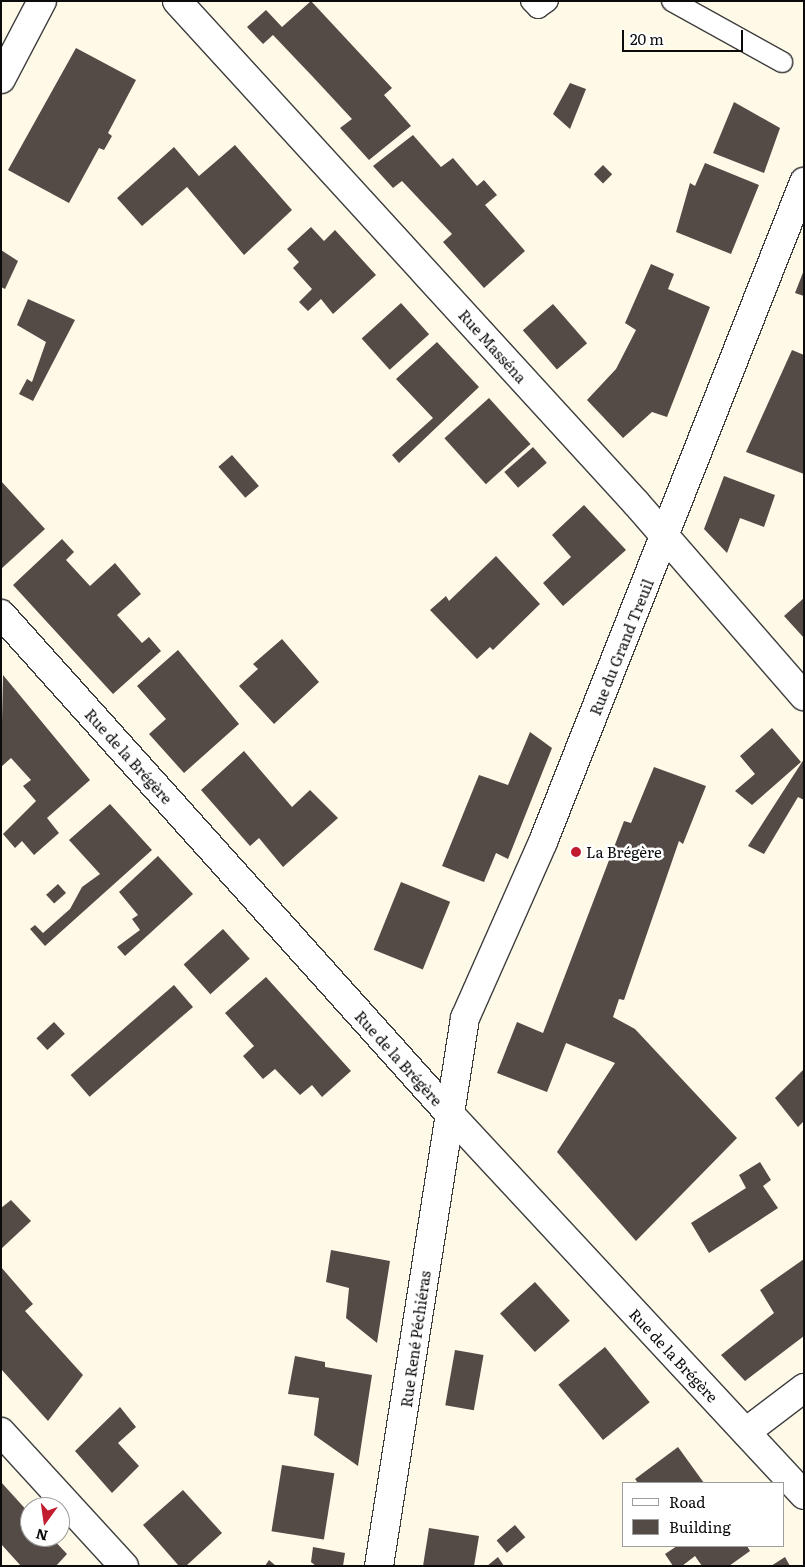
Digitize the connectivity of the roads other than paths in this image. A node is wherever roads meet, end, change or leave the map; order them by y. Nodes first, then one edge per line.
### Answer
1 (42, 1) edge
2 (177, 1) edge
3 (531, 1) edge
4 (548, 1) edge
5 (672, 1) edge
6 (782, 62) dead end
7 (1, 79) edge
8 (804, 182) edge
9 (666, 537) junction
10 (1, 614) edge
11 (804, 696) edge
12 (448, 1112) junction
13 (804, 1388) edge
14 (1, 1432) edge
15 (746, 1432) junction
16 (804, 1495) edge
17 (124, 1566) edge
18 (379, 1566) edge

1 - 7 street
2 - 9 street, Rue Masséna
3 - 4 lane
5 - 6 lane
8 - 9 street, Rue du Grand Treuil
9 - 11 street, Rue Masséna
9 - 12 street, Rue du Grand Treuil
10 - 12 street, Rue de la Brégère
12 - 15 street, Rue de la Brégère
12 - 18 street, Rue René Péchiéras
13 - 15 street
14 - 17 street
15 - 16 street, Rue de la Brégère

